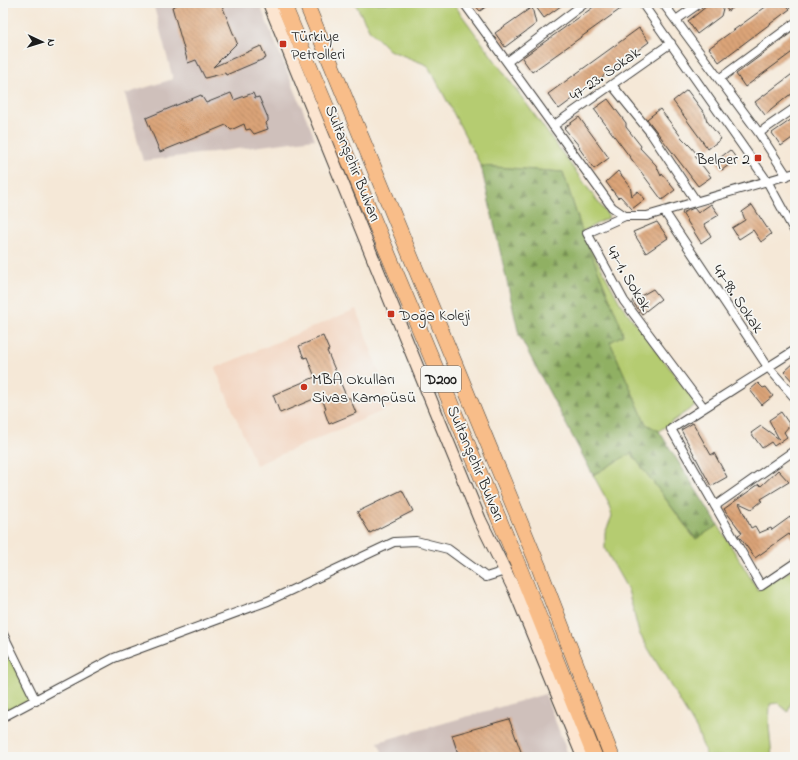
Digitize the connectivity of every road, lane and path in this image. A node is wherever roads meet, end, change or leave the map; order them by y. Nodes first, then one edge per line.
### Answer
1 (269, 3) edge
2 (283, 3) edge
3 (306, 3) edge
4 (464, 3) edge
5 (585, 3) edge
6 (642, 3) edge
7 (663, 3) edge
8 (700, 3) edge
9 (676, 20) junction
10 (795, 23) edge
11 (671, 43) junction
12 (507, 62) junction
13 (719, 79) junction
14 (612, 85) junction
15 (795, 108) edge
16 (554, 126) junction
17 (759, 133) junction
18 (791, 174) edge
19 (767, 181) junction
20 (696, 201) junction
21 (664, 211) junction
22 (625, 216) junction
23 (795, 232) edge
24 (795, 350) edge
25 (768, 367) junction
26 (795, 398) edge
27 (704, 408) junction
28 (795, 450) edge
29 (715, 506) junction
30 (795, 563) edge
31 (505, 571) junction
32 (3, 634) edge
33 (36, 701) junction
34 (3, 717) edge
35 (583, 757) edge
36 (596, 757) edge
37 (612, 757) edge

1 - 31 street, Sultanşehir Bulvarı
2 - 36 highway, Sultanşehir Bulvarı / D200
3 - 37 highway, Sultanşehir Bulvarı / D200
4 - 12 street
5 - 12 street
6 - 11 street
7 - 9 street
8 - 9 street
9 - 13 street
10 - 13 street
11 - 14 street, 47-23. Sokak
11 - 19 street
12 - 16 street
13 - 17 street
14 - 16 street, 47-23. Sokak
14 - 20 street
15 - 17 street
16 - 22 street
17 - 18 street
18 - 19 street
19 - 20 street
19 - 23 street
20 - 21 street
21 - 22 street
21 - 25 street, 47-98. Sokak
22 - 27 street, 47-1. Sokak
24 - 25 street
25 - 26 street, 47-98. Sokak
25 - 27 street
27 - 29 street
28 - 29 street
29 - 30 street
31 - 33 street
31 - 35 street, Sultanşehir Bulvarı
32 - 33 street
33 - 34 street

